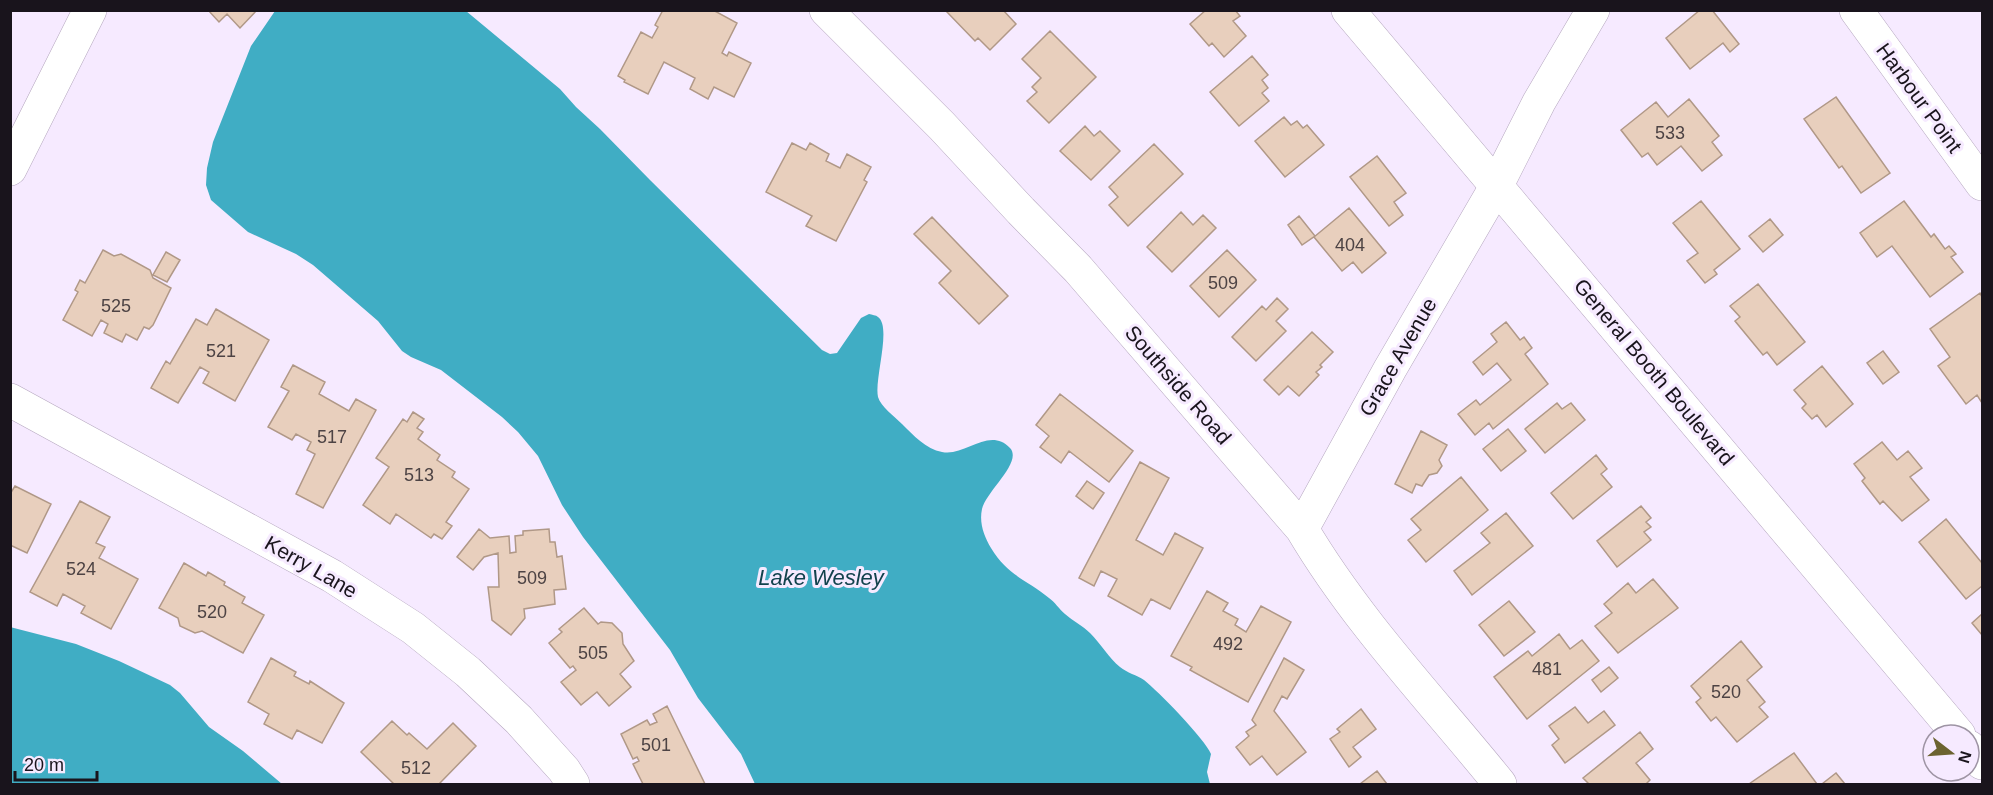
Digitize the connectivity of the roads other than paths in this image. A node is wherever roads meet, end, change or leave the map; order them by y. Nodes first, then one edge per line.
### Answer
1 (90, 10) edge
2 (826, 10) edge
3 (1348, 10) edge
4 (1593, 10) edge
5 (1856, 10) edge
6 (10, 169) edge
7 (1983, 184) edge
8 (1497, 186) junction
9 (10, 400) edge
10 (1302, 529) junction
11 (1949, 723) edge
12 (573, 784) edge
13 (1500, 784) edge

1 - 6 main road
2 - 10 main road, Southside Road
3 - 8 main road, General Booth Boulevard
4 - 8 main road, Grace Avenue
5 - 7 main road, Harbour Point
8 - 10 main road, Grace Avenue
8 - 11 main road, General Booth Boulevard
9 - 12 main road, Kerry Lane
10 - 13 main road, Southside Road

